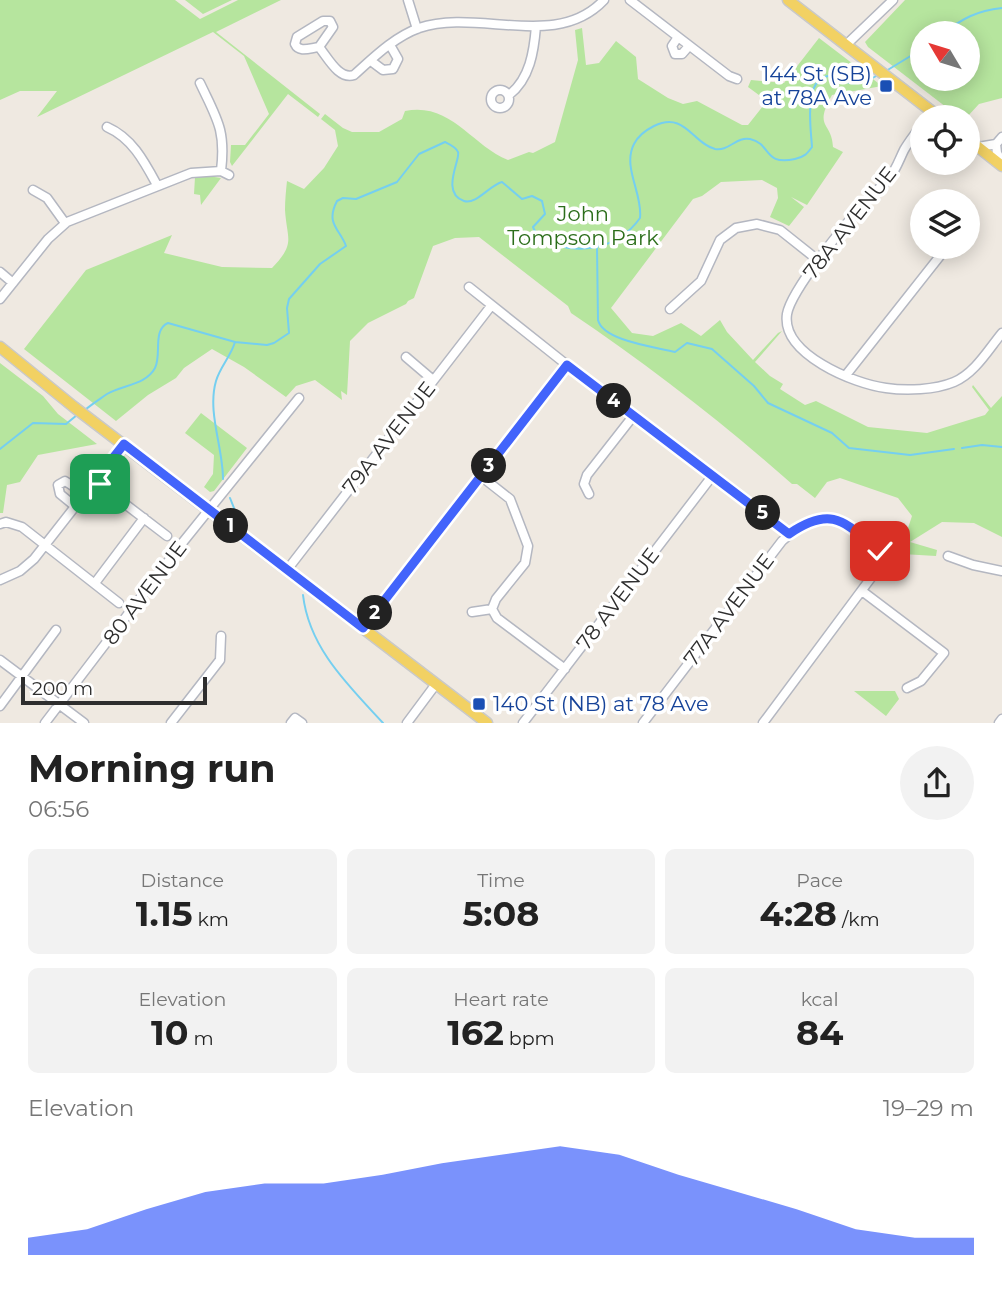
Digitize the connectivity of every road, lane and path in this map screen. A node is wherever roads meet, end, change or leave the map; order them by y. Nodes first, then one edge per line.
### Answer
1 (408, 0) edge
2 (604, 0) edge
3 (630, 0) edge
4 (788, 0) edge
5 (893, 0) edge
6 (536, 26) junction
7 (417, 29) junction
8 (678, 37) junction
9 (390, 45) junction
10 (846, 45) junction
11 (689, 46) junction
12 (319, 47) junction
13 (371, 61) junction
14 (737, 79) dead end
15 (200, 83) dead end
16 (509, 95) dead end
17 (921, 105) edge
18 (107, 127) dead end
19 (910, 140) edge
20 (999, 141) edge
21 (980, 146) edge
22 (980, 148) edge
23 (1002, 164) edge
24 (158, 185) junction
25 (33, 190) dead end
26 (65, 223) junction
27 (938, 259) edge
28 (819, 261) junction
29 (0, 272) edge
30 (13, 283) junction
31 (469, 287) dead end
32 (0, 299) edge
33 (491, 306) junction
34 (670, 309) dead end
35 (775, 317) dead end
36 (787, 320) junction
37 (1002, 333) edge
38 (0, 347) edge
39 (407, 357) dead end
40 (567, 365) junction
41 (846, 376) junction
42 (433, 380) junction
43 (299, 398) dead end
44 (634, 415) junction
45 (124, 444) junction
46 (713, 475) junction
47 (482, 477) junction
48 (95, 481) junction
49 (85, 494) junction
50 (589, 495) dead end
51 (76, 507) junction
52 (209, 510) junction
53 (144, 518) junction
54 (0, 524) edge
55 (789, 534) junction
56 (167, 536) dead end
57 (46, 546) junction
58 (948, 555) dead end
59 (287, 570) junction
60 (1002, 571) edge
61 (0, 580) edge
62 (95, 583) junction
63 (862, 591) junction
64 (119, 603) dead end
65 (492, 609) junction
66 (472, 612) dead end
67 (363, 628) junction
68 (56, 630) dead end
69 (221, 636) dead end
70 (0, 660) edge
71 (565, 669) junction
72 (23, 677) junction
73 (436, 684) junction
74 (907, 688) dead end
75 (60, 705) junction
76 (0, 706) edge
77 (45, 723) edge
78 (84, 723) edge
79 (171, 723) edge
80 (407, 723) edge
81 (487, 723) edge
82 (523, 723) edge
83 (643, 723) edge
84 (763, 723) edge

1 - 7 street
2 - 6 street
3 - 8 street
4 - 10 main road
5 - 10 street
6 - 7 street
6 - 16 street
7 - 9 street
8 - 11 street
8 - 11 street
9 - 13 street
9 - 13 street
10 - 17 main road
11 - 14 street
12 - 12 street
12 - 13 street
15 - 24 street
18 - 24 street
19 - 28 street, 78A AVENUE
20 - 21 street
20 - 23 street
22 - 23 main road
24 - 26 street
25 - 26 street
26 - 30 street
27 - 41 street
28 - 34 street
28 - 36 street, 78A AVENUE
29 - 30 street
30 - 32 street
31 - 33 street
33 - 40 street
33 - 42 street, 79A AVENUE
35 - 36 street
36 - 41 street
37 - 41 street
38 - 45 main road
39 - 42 street
40 - 44 street
40 - 47 street
42 - 59 street, 79A AVENUE
43 - 52 street, 80 AVENUE
44 - 46 street
44 - 50 street
45 - 48 street
45 - 52 main road
46 - 55 street
46 - 71 street, 78 AVENUE
47 - 65 street
47 - 67 street
48 - 49 street
48 - 53 street
49 - 51 street
49 - 51 street
51 - 57 street
52 - 59 main road
52 - 75 street, 80 AVENUE
53 - 56 street
53 - 62 street
54 - 57 street
55 - 63 street, 77A AVENUE
55 - 83 street, 77A AVENUE
57 - 61 street
57 - 62 street
58 - 60 street
59 - 67 main road
62 - 64 street
63 - 74 street
63 - 84 street
65 - 66 street
65 - 71 street
67 - 73 main road
68 - 72 street
69 - 79 street
70 - 72 street
71 - 82 street, 78 AVENUE
72 - 75 street
72 - 76 street
73 - 80 street
73 - 81 main road
75 - 77 street, 80 AVENUE
75 - 78 street

